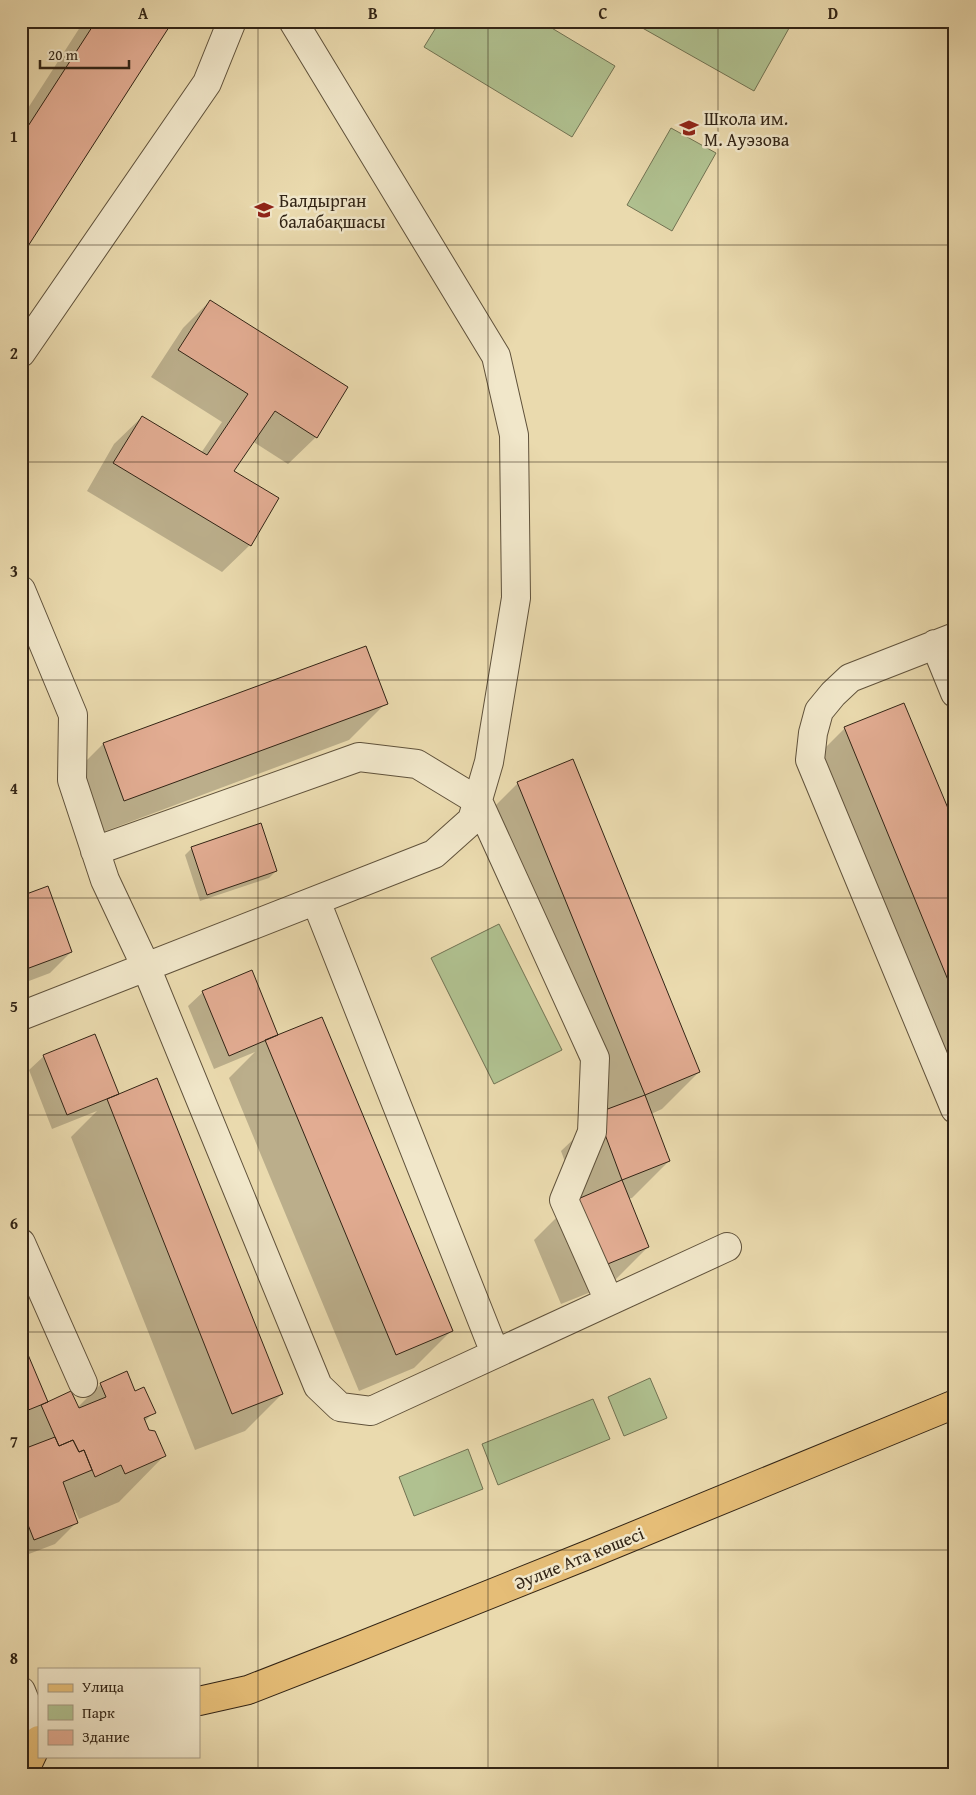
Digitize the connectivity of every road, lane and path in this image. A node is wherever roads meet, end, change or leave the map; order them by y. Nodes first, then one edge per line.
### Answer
1 (232, 21) edge
2 (293, 21) edge
3 (21, 353) edge
4 (21, 590) edge
5 (945, 640) edge
6 (955, 693) edge
7 (478, 801) junction
8 (95, 851) junction
9 (316, 901) junction
10 (146, 967) junction
11 (21, 1016) edge
12 (955, 1109) edge
13 (21, 1243) edge
14 (726, 1247) dead end
15 (609, 1301) junction
16 (495, 1353) junction
17 (83, 1383) dead end
18 (955, 1404) edge
19 (21, 1691) edge
20 (200, 1701) edge
21 (21, 1729) edge
22 (38, 1734) edge
23 (38, 1737) edge
24 (38, 1739) edge
25 (23, 1774) edge

1 - 3 street
2 - 7 street
4 - 8 street
5 - 6 street
5 - 12 street
7 - 8 street
7 - 9 street
7 - 15 street
8 - 10 street
9 - 10 street
9 - 16 street
10 - 11 street
10 - 16 street
13 - 17 street
14 - 15 street
15 - 16 street
18 - 20 main road, Әулие Ата көшесі
19 - 22 street
21 - 23 main road
24 - 25 main road

